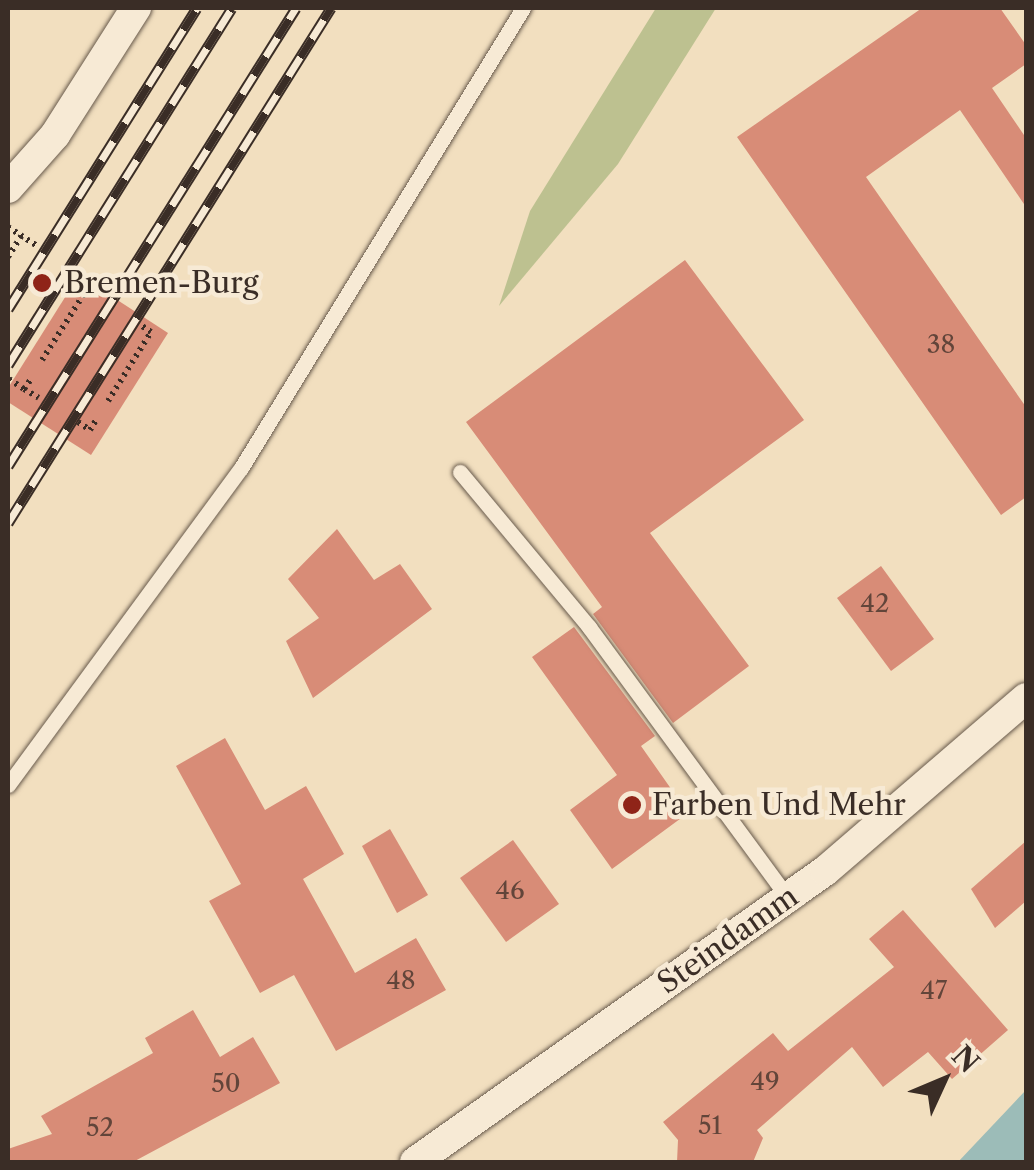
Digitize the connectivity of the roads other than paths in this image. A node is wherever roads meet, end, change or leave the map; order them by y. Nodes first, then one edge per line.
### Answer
1 (136, 8) edge
2 (523, 8) edge
3 (8, 188) edge
4 (460, 472) dead end
5 (1026, 698) edge
6 (8, 785) edge
7 (788, 898) junction
8 (415, 1162) edge

1 - 3 street
2 - 6 lane
4 - 7 lane
5 - 7 street, Steindamm
7 - 8 street, Steindamm

